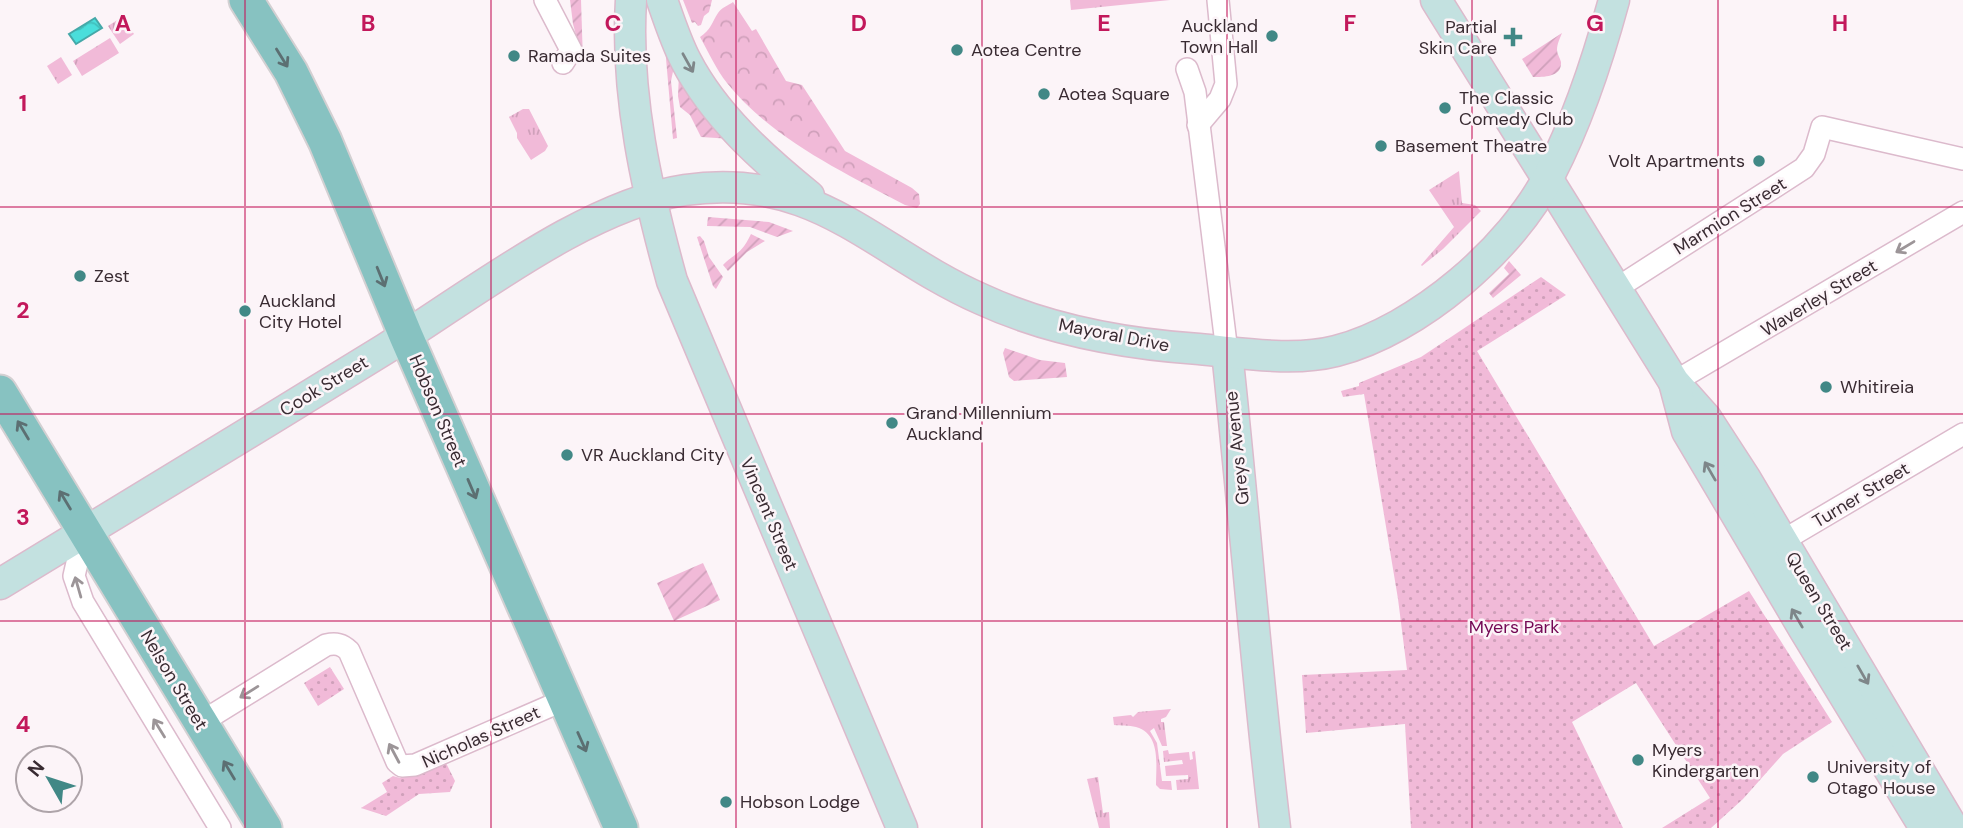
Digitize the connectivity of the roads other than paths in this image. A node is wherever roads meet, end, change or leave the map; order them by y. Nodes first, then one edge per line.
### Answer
1 (246, 0) edge
2 (545, 0) edge
3 (631, 0) edge
4 (662, 0) edge
5 (1218, 0) edge
6 (1436, 0) edge
7 (1614, 0) edge
8 (563, 63) dead end
9 (1187, 69) dead end
10 (1198, 125) junction
11 (1963, 159) edge
12 (1548, 179) junction
13 (651, 196) junction
14 (825, 209) junction
15 (1963, 212) edge
16 (1617, 288) junction
17 (406, 336) junction
18 (1227, 352) junction
19 (1674, 382) junction
20 (0, 391) edge
21 (1963, 434) edge
22 (84, 532) junction
23 (1771, 548) junction
24 (0, 584) edge
25 (564, 700) junction
26 (200, 723) junction
27 (220, 828) edge
28 (265, 828) edge
29 (621, 828) edge
30 (902, 828) edge
31 (1275, 828) edge
32 (1925, 828) edge
33 (1953, 828) edge

1 -> 17 main road, Hobson Street
2 - 8 street
3 - 13 main road
4 -> 14 main road
5 - 10 street
6 - 12 main road, Queen Street
7 - 12 main road, Mayoral Drive
9 - 10 street, Greys Avenue
10 - 18 street, Greys Avenue
11 - 16 street, Marmion Street
12 - 16 main road, Queen Street
12 - 18 main road, Mayoral Drive
13 - 14 main road, Mayoral Drive
13 - 17 main road, Cook Street
13 - 30 main road, Vincent Street
14 - 18 main road, Mayoral Drive
15 -> 19 street, Waverley Street
16 - 19 main road, Queen Street
17 - 22 main road, Cook Street
17 -> 25 main road, Hobson Street
18 - 31 main road, Greys Avenue
19 - 23 main road, Queen Street
22 -> 20 main road, Nelson Street
21 - 23 street, Turner Street
22 - 24 main road, Cook Street
22 - 26 main road, Nelson Street
27 -> 22 street
32 -> 23 main road, Queen Street
23 -> 33 main road, Queen Street
25 -> 26 street, Nicholas Street
25 -> 29 main road, Hobson Street
28 -> 26 main road, Nelson Street

